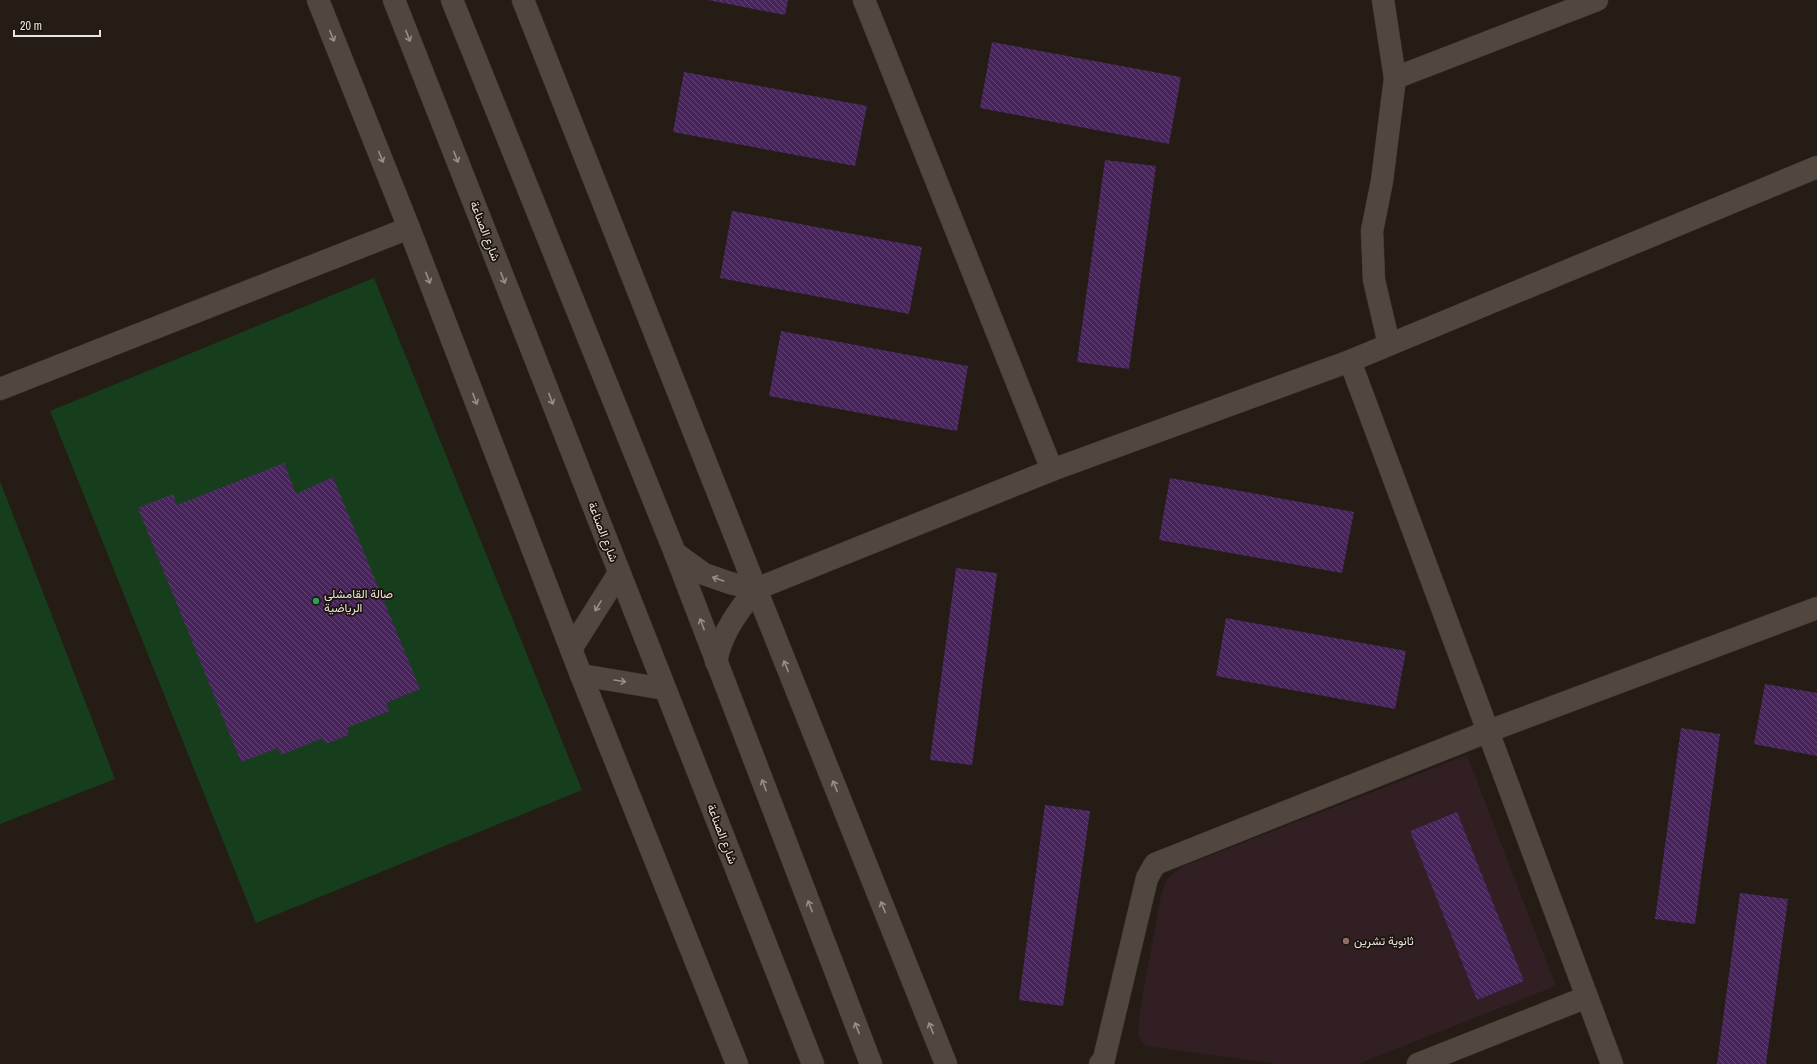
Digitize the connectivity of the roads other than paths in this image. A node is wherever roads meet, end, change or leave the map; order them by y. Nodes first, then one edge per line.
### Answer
1 (318, 0) edge
2 (394, 0) edge
3 (452, 0) edge
4 (523, 0) edge
5 (864, 0) edge
6 (1383, 0) edge
7 (1596, 0) edge
8 (1396, 78) junction
9 (1817, 167) edge
10 (409, 228) junction
11 (1389, 344) junction
12 (1350, 361) junction
13 (0, 389) edge
14 (1052, 470) junction
15 (675, 553) junction
16 (619, 574) junction
17 (756, 589) junction
18 (1817, 608) edge
19 (571, 649) junction
20 (716, 662) junction
21 (581, 675) junction
22 (665, 689) junction
23 (1489, 731) junction
24 (1587, 997) junction
25 (737, 1064) edge
26 (813, 1064) edge
27 (871, 1064) edge
28 (946, 1064) edge
29 (1104, 1064) edge
30 (1418, 1064) edge
31 (1612, 1064) edge

1 -> 10 street
2 -> 16 street, شارع الصناعة
3 - 15 street
4 - 17 street
5 - 14 street
6 - 8 street
7 - 8 street
8 - 11 street
9 - 11 street
10 - 13 street
10 -> 19 street
11 - 12 street
12 - 14 street
12 - 23 street
14 - 17 street
17 -> 15 street
20 -> 15 street
16 -> 19 street
16 - 22 street, شارع الصناعة
17 - 20 street
28 -> 17 street
18 - 23 street
19 - 21 street
27 -> 20 street
21 -> 22 street
21 - 25 street
22 - 26 street, شارع الصناعة
23 - 24 street
23 - 29 street
24 - 30 street
24 - 31 street

